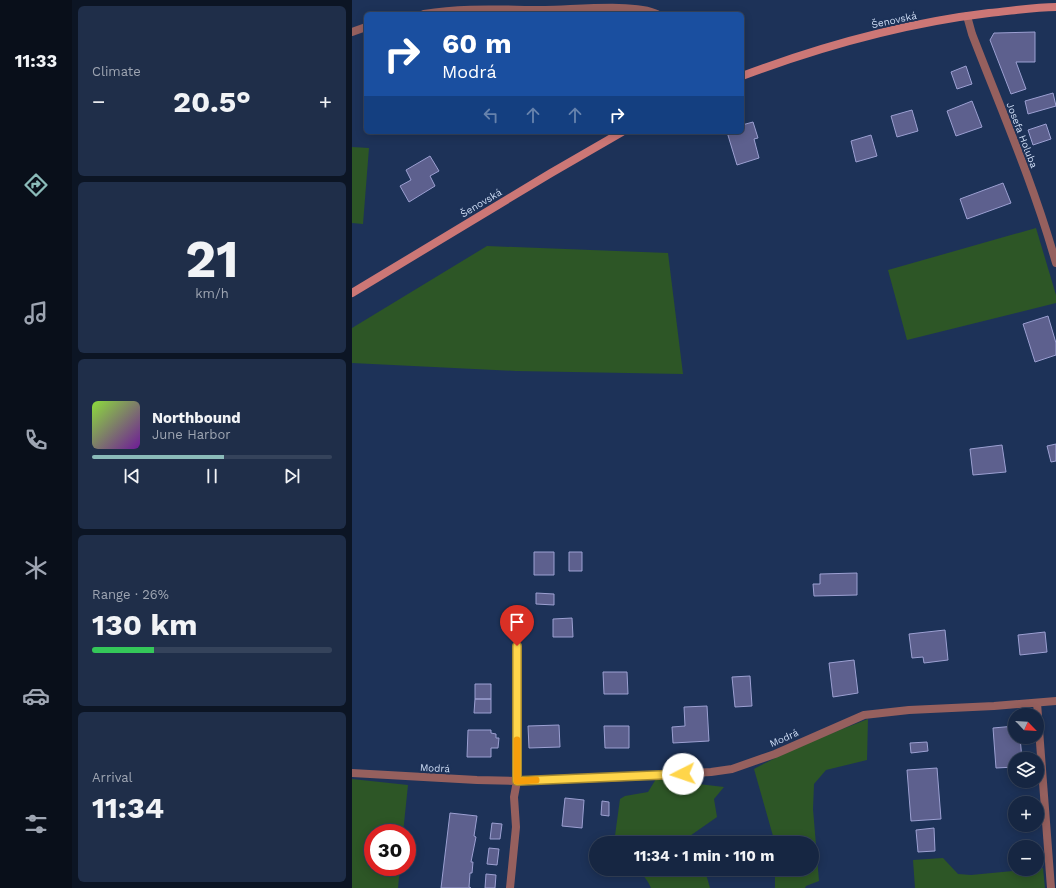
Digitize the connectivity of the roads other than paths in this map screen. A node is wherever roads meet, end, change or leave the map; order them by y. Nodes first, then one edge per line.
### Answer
1 (1053, 5) edge
2 (436, 12) edge
3 (650, 12) edge
4 (967, 16) junction
5 (364, 28) edge
6 (352, 32) edge
7 (744, 75) edge
8 (619, 134) edge
9 (1056, 263) edge
10 (352, 293) edge
11 (517, 646) dead end
12 (1056, 701) edge
13 (1037, 703) junction
14 (352, 773) edge
15 (517, 781) junction
16 (510, 888) edge
17 (1051, 888) edge

1 - 4 main road, Šenovská
2 - 3 street
4 - 7 main road, Šenovská
4 - 9 street, Josefa Holuba
5 - 6 street
8 - 10 main road, Šenovská
11 - 15 street
12 - 13 street, Modrá
13 - 15 street, Modrá
13 - 17 street
14 - 15 street, Modrá
15 - 16 street

